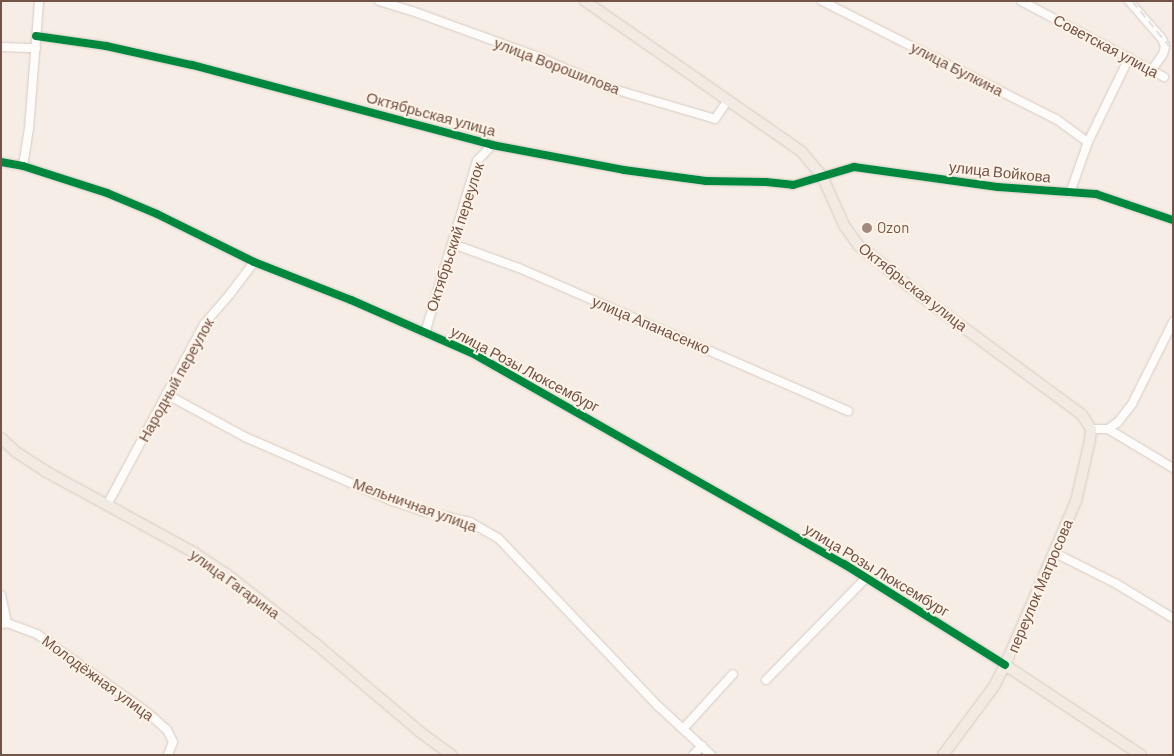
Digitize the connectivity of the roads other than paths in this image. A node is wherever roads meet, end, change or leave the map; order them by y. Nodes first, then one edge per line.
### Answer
1 (39, 1) edge
2 (379, 1) edge
3 (585, 1) edge
4 (822, 1) edge
5 (1021, 1) edge
6 (1129, 1) edge
7 (36, 36) junction
8 (1, 47) edge
9 (36, 48) junction
10 (1129, 58) junction
11 (1152, 70) junction
12 (1164, 77) dead end
13 (728, 100) junction
14 (1088, 142) junction
15 (492, 145) junction
16 (1, 162) edge
17 (23, 166) junction
18 (822, 176) junction
19 (1070, 193) junction
20 (1173, 220) edge
21 (453, 244) junction
22 (254, 262) junction
23 (1173, 322) edge
24 (425, 333) junction
25 (166, 394) junction
26 (848, 411) dead end
27 (1091, 429) junction
28 (1108, 429) junction
29 (1, 438) edge
30 (1173, 468) edge
31 (107, 505) junction
32 (1055, 553) junction
33 (866, 578) junction
34 (1, 595) edge
35 (1173, 618) edge
36 (4, 624) edge
37 (1005, 665) junction
38 (733, 674) dead end
39 (766, 680) dead end
40 (683, 729) junction
41 (702, 746) junction
42 (168, 755) edge
43 (452, 755) edge
44 (693, 755) edge
45 (711, 755) edge
46 (943, 755) edge
47 (1141, 755) edge

1 - 7 street
2 - 13 street, улица Ворошилова
3 - 13 main road
4 - 14 street, улица Булкина
5 - 10 street, Советская улица
6 - 11 street
7 - 9 street
7 - 15 street, Октябрьская улица
8 - 9 street
9 - 17 street
10 - 11 street, Советская улица
10 - 14 street
11 - 12 street, Советская улица
13 - 18 main road
14 - 19 street
15 - 18 street, Октябрьская улица
15 - 21 street, Октябрьский переулок
16 - 17 street, улица Розы Люксембург
17 - 22 street, улица Розы Люксембург
18 - 19 street, улица Войкова
18 - 27 main road, Октябрьская улица
19 - 20 street, улица Войкова
21 - 24 street, Октябрьский переулок
21 - 26 street, улица Апанасенко
22 - 24 street, улица Розы Люксембург
22 - 25 street, Народный переулок
23 - 28 street
24 - 33 street, улица Розы Люксембург
25 - 31 street, Народный переулок
25 - 40 street, Мельничная улица
27 - 28 street
27 - 32 main road, переулок Матросова
28 - 30 street
29 - 31 main road, улица Гагарина
31 - 43 main road, улица Гагарина
32 - 35 street
32 - 37 main road, переулок Матросова
33 - 37 street, улица Розы Люксембург
33 - 39 street
34 - 36 street
36 - 42 street, Молодёжная улица
37 - 46 main road, переулок Матросова
37 - 47 main road, улица Розы Люксембург
38 - 40 street
40 - 41 street, Мельничная улица
41 - 44 street
41 - 45 street, Мельничная улица

